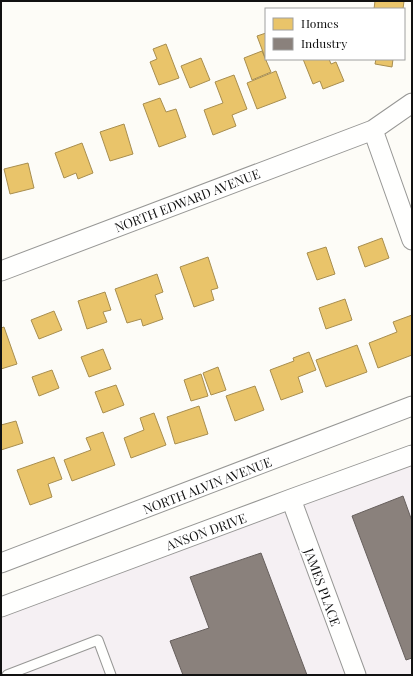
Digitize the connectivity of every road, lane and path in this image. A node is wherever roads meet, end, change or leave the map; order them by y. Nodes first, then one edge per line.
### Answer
1 (412, 103) edge
2 (373, 130) junction
3 (412, 240) edge
4 (1, 271) edge
5 (412, 406) edge
6 (412, 455) edge
7 (290, 499) junction
8 (1, 563) edge
9 (1, 607) edge
10 (7, 675) edge
11 (111, 675) edge
12 (356, 675) edge

1 - 2 street, NORTH EDWARD AVENUE
2 - 3 street
2 - 4 street, NORTH EDWARD AVENUE
5 - 8 street, NORTH ALVIN AVENUE
6 - 7 street, ANSON DRIVE
7 - 9 street, ANSON DRIVE
7 - 12 street, JAMES PLACE
10 - 11 lane

